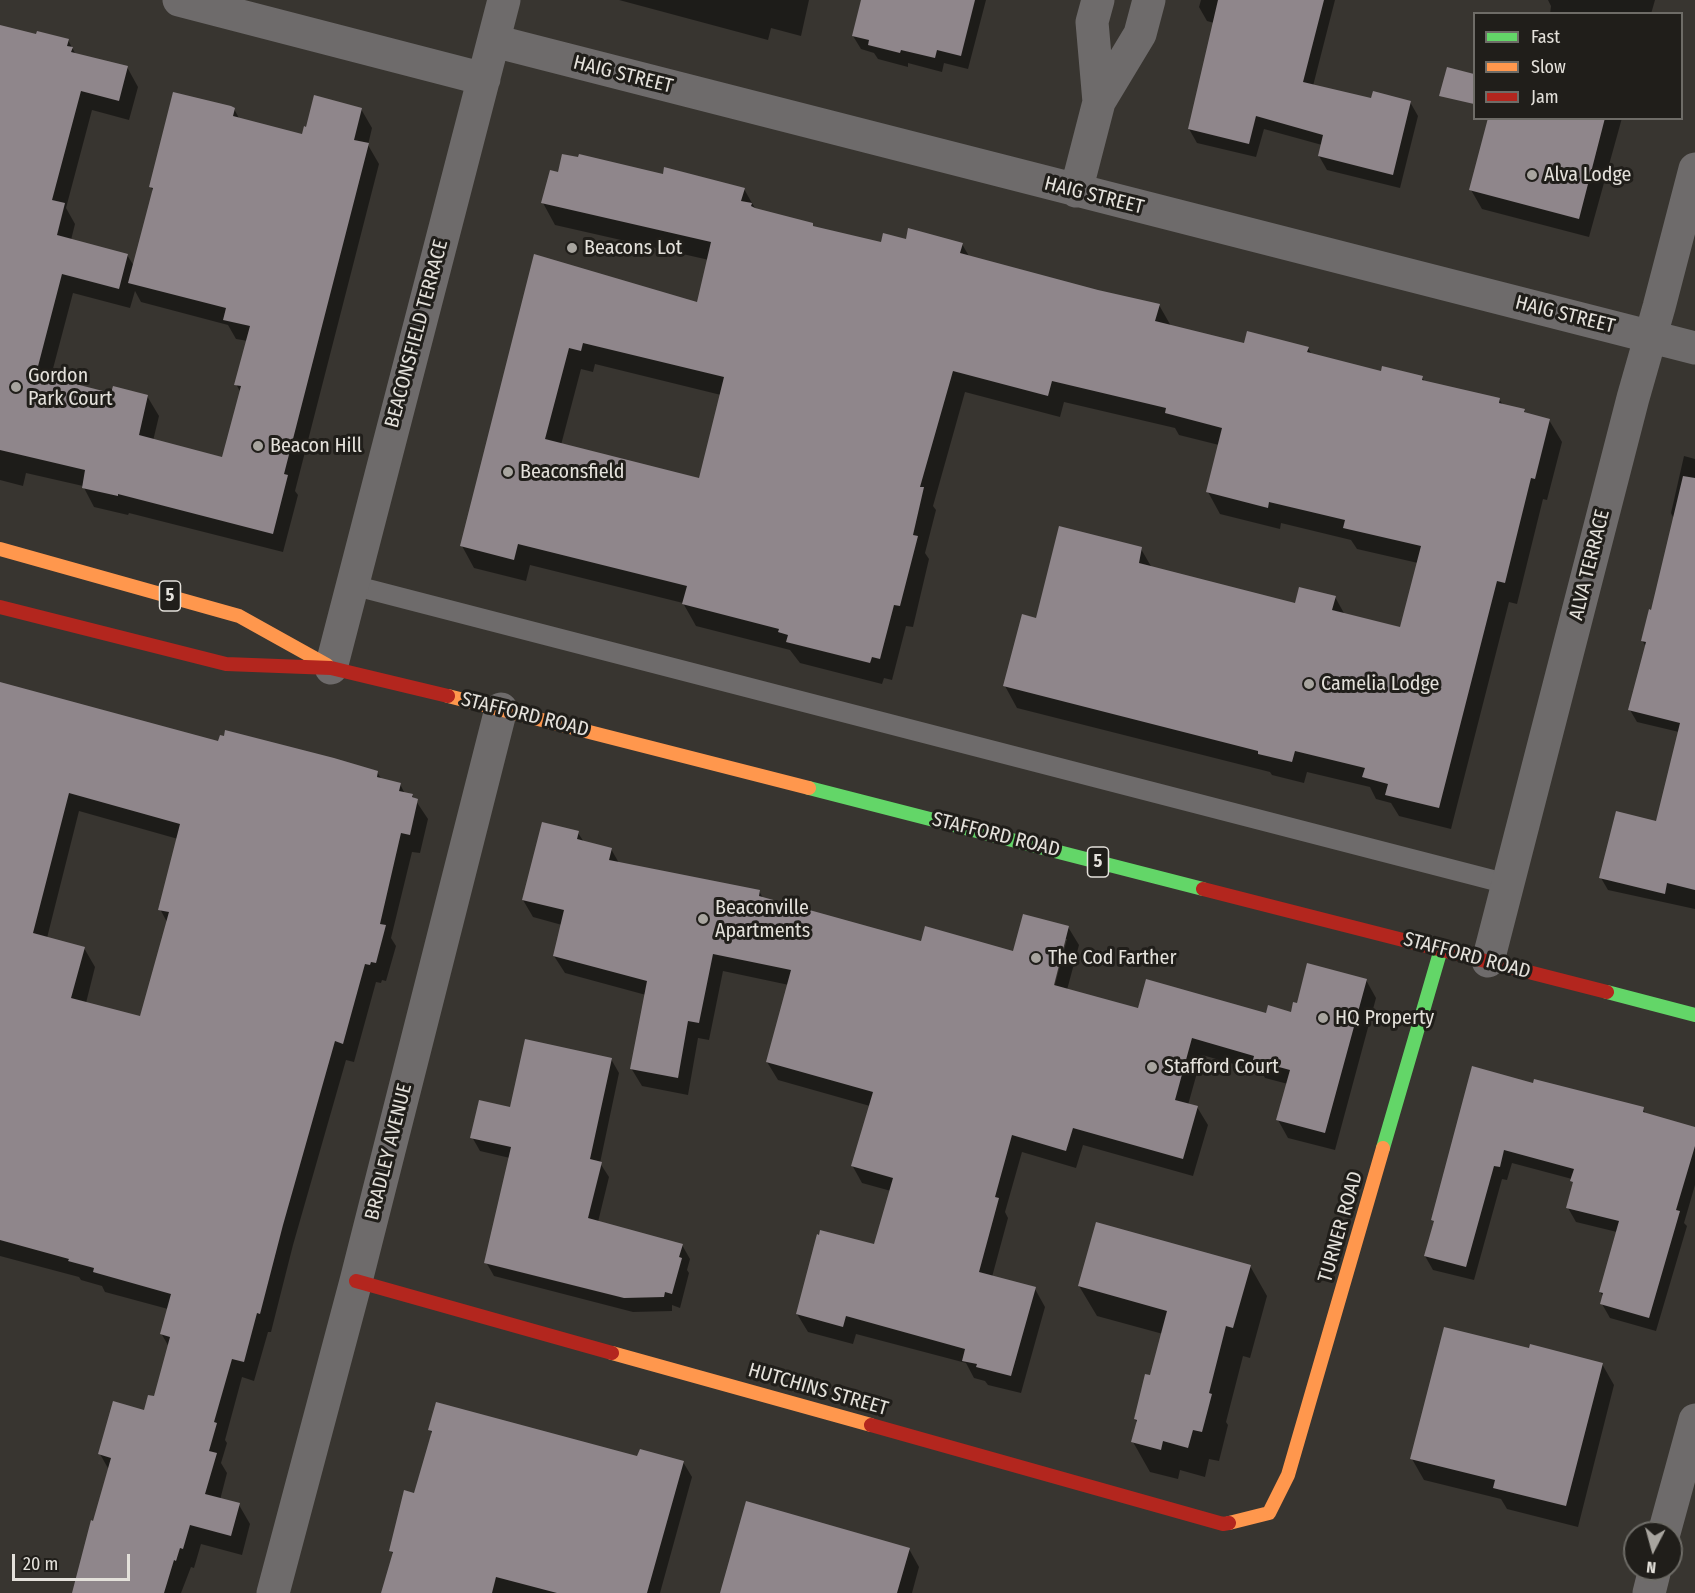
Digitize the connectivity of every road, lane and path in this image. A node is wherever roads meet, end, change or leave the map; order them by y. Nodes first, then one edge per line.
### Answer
1 (179, 0) edge
2 (504, 0) edge
3 (1098, 0) edge
4 (1149, 0) edge
5 (494, 41) junction
6 (484, 79) junction
7 (1099, 102) junction
8 (1695, 169) edge
9 (1076, 191) junction
10 (1650, 336) junction
11 (1695, 348) edge
12 (0, 549) edge
13 (352, 585) junction
14 (0, 607) edge
15 (331, 668) junction
16 (501, 709) junction
17 (1508, 884) junction
18 (1441, 949) junction
19 (1488, 961) junction
20 (1695, 1015) edge
21 (356, 1281) junction
22 (1695, 1420) edge
23 (1269, 1513) joint
24 (1667, 1521) edge
25 (273, 1593) edge

1 - 6 street
2 - 5 street, BEACONSFIELD TERRACE
3 - 7 street
4 - 7 street
5 - 6 street, BEACONSFIELD TERRACE
5 - 9 street, HAIG STREET
6 - 13 street, BEACONSFIELD TERRACE
7 - 9 street
8 - 10 street, ALVA TERRACE
9 - 10 street, HAIG STREET
10 - 11 street, HAIG STREET
10 - 17 street, ALVA TERRACE
12 - 15 main road, STAFFORD ROAD / 5
13 - 15 street, BEACONSFIELD TERRACE
13 - 17 lane
14 - 15 main road, STAFFORD ROAD / 5
15 - 16 main road, STAFFORD ROAD / 5
16 - 18 main road, STAFFORD ROAD / 5
16 - 21 street, BRADLEY AVENUE
17 - 19 street, ALVA TERRACE
18 - 19 main road, STAFFORD ROAD / 5
18 - 23 main road, TURNER ROAD
19 - 20 main road, STAFFORD ROAD / 5
21 - 23 main road, HUTCHINS STREET
21 - 25 street, BRADLEY AVENUE
22 - 24 street

